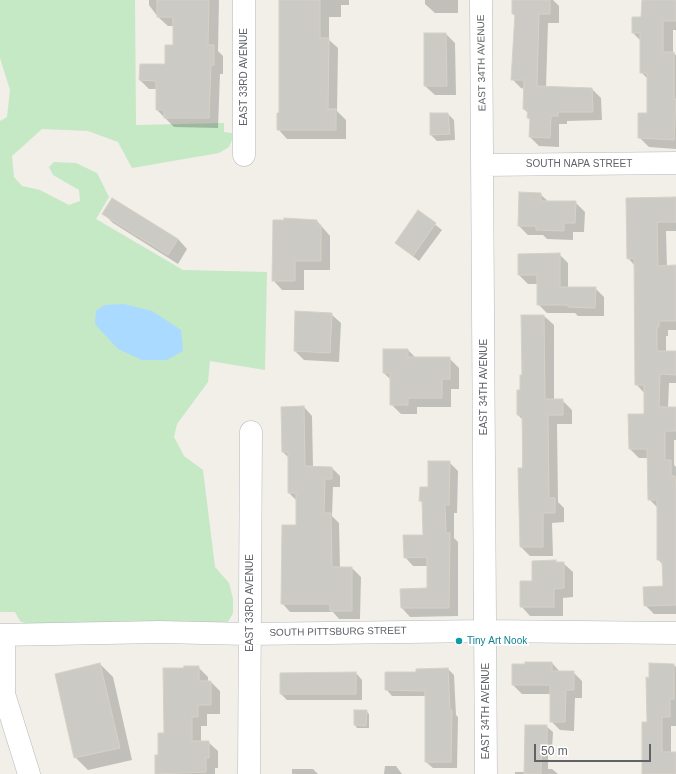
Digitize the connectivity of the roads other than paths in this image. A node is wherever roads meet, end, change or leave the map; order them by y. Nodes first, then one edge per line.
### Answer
1 (244, 0) edge
2 (481, 0) edge
3 (244, 155) dead end
4 (676, 163) edge
5 (483, 164) junction
6 (251, 432) dead end
7 (485, 630) junction
8 (676, 633) edge
9 (249, 634) junction
10 (2, 635) edge
11 (30, 774) edge
12 (249, 774) edge
13 (486, 774) edge

1 - 3 street, EAST 33RD AVENUE
2 - 5 street, EAST 34TH AVENUE
4 - 5 street, SOUTH NAPA STREET
5 - 7 street, EAST 34TH AVENUE
6 - 9 street, EAST 33RD AVENUE
7 - 8 street, SOUTH PITTSBURG STREET
7 - 9 street, SOUTH PITTSBURG STREET
7 - 13 street, EAST 34TH AVENUE
9 - 10 street, SOUTH PITTSBURG STREET
9 - 12 street, EAST 33RD AVENUE
10 - 11 street

